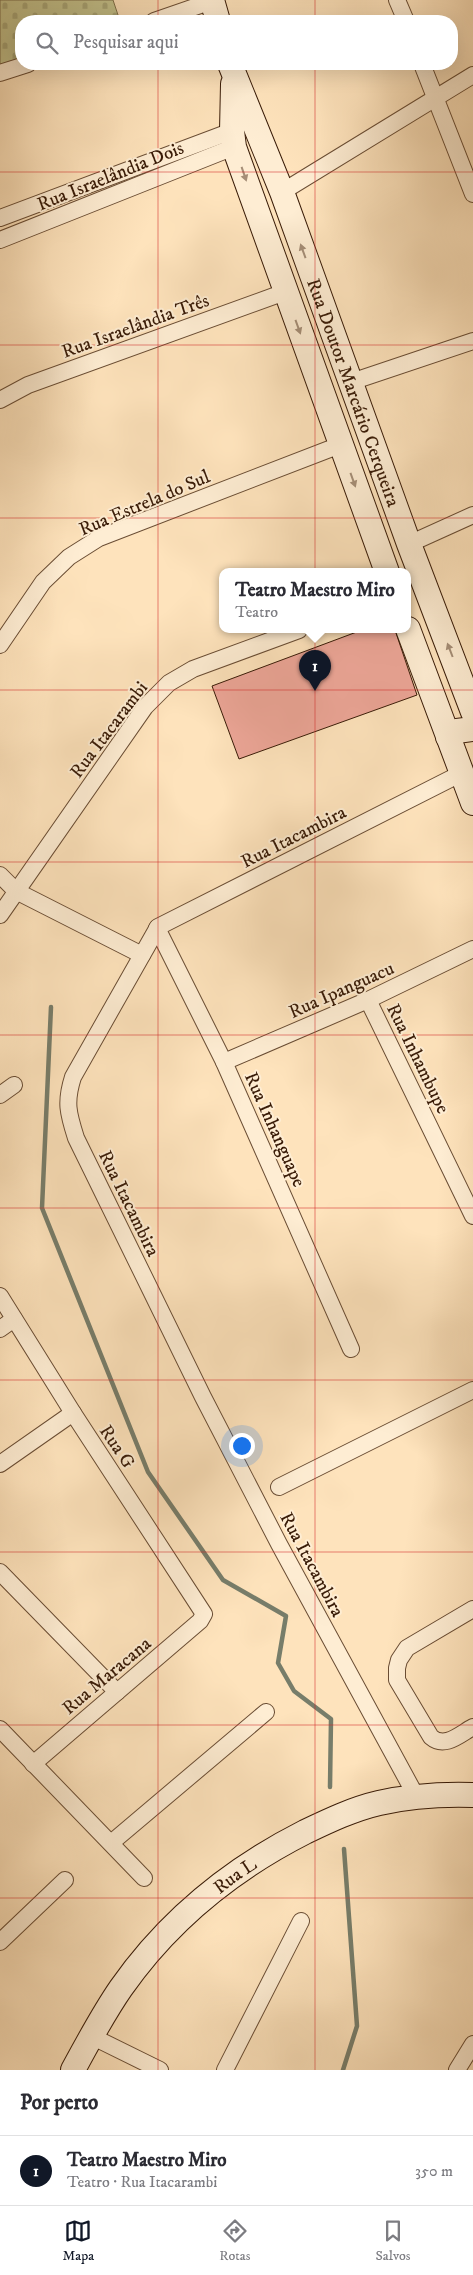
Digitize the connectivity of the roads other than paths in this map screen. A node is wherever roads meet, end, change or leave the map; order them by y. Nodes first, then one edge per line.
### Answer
1 (397, 0) edge
2 (215, 6) edge
3 (178, 15) edge
4 (403, 15) edge
5 (15, 68) edge
6 (231, 70) edge
7 (231, 70) edge
8 (424, 70) edge
9 (0, 73) edge
10 (473, 74) edge
11 (436, 98) junction
12 (233, 139) junction
13 (282, 192) junction
14 (473, 194) edge
15 (0, 218) edge
16 (0, 240) edge
17 (285, 292) junction
18 (473, 341) edge
19 (351, 382) junction
20 (0, 400) edge
21 (340, 445) junction
22 (473, 515) edge
23 (409, 544) junction
24 (385, 568) edge
25 (291, 633) edge
26 (410, 633) edge
27 (0, 645) edge
28 (434, 698) junction
29 (470, 702) edge
30 (473, 729) edge
31 (448, 737) junction
32 (462, 773) junction
33 (473, 803) edge
34 (0, 875) edge
35 (16, 890) junction
36 (0, 915) edge
37 (157, 928) junction
38 (473, 949) edge
39 (142, 955) junction
40 (368, 1000) junction
41 (224, 1062) junction
42 (14, 1085) dead end
43 (0, 1095) edge
44 (473, 1216) edge
45 (0, 1296) edge
46 (14, 1319) junction
47 (0, 1330) edge
48 (352, 1349) dead end
49 (473, 1390) edge
50 (73, 1413) junction
51 (0, 1464) edge
52 (280, 1487) dead end
53 (0, 1572) edge
54 (473, 1609) edge
55 (204, 1616) joint
56 (117, 1692) junction
57 (266, 1712) dead end
58 (473, 1727) edge
59 (0, 1729) edge
60 (33, 1764) junction
61 (416, 1796) junction
62 (473, 1796) edge
63 (111, 1843) junction
64 (144, 1878) dead end
65 (65, 1880) dead end
66 (301, 1921) dead end
67 (0, 1942) edge
68 (91, 2036) junction
69 (473, 2044) edge
70 (73, 2070) edge
71 (160, 2070) edge
72 (225, 2070) edge
73 (457, 2070) edge

1 - 4 street
2 - 3 street
5 - 9 street
6 - 12 street, Rua Doutor Marcário Cerqueira
7 - 13 street, Rua Doutor Marcário Cerqueira
8 - 11 street
10 - 11 street
11 - 13 street
11 - 14 street
12 - 15 street
12 - 16 street, Rua Israelândia Dois
12 -> 17 street, Rua Doutor Marcário Cerqueira
19 -> 13 street, Rua Doutor Marcário Cerqueira
17 - 20 street, Rua Israelândia Três
17 -> 21 street, Rua Doutor Marcário Cerqueira
18 - 19 street
19 - 23 street, Rua Doutor Marcário Cerqueira
21 -> 24 street, Rua Doutor Marcário Cerqueira
21 - 27 street, Rua Estrela do Sul
22 - 23 street
29 -> 23 street, Rua Doutor Marcário Cerqueira
25 - 35 street, Rua Itacarambi
26 - 28 street
28 - 29 street
28 - 31 street
30 - 31 street
31 - 32 street
32 - 33 street
32 - 37 street, Rua Itacambira
34 - 35 street
35 - 36 street, Rua Itacarambi
35 - 39 street
37 - 39 street, Rua Itacambira
37 - 41 street, Rua Inhanguape
38 - 40 street, Rua Ipanguacu
39 - 61 street, Rua Itacambira
40 - 41 street, Rua Ipanguacu
40 - 44 street, Rua Inhambupe
41 - 48 street, Rua Inhanguape
42 - 43 street
45 - 46 street, Rua G
46 - 47 street
46 - 50 street, Rua G
49 - 52 street
50 - 51 street
50 - 55 street, Rua G
53 - 56 street
54 - 58 street
55 - 56 street, Rua Maracana
56 - 60 street, Rua Maracana
57 - 63 street
59 - 60 street
60 - 63 street
61 - 62 street, Rua L
61 - 68 street, Rua L
63 - 64 street
65 - 67 street
66 - 72 street
68 - 70 street, Rua L
68 - 71 street
69 - 73 street

